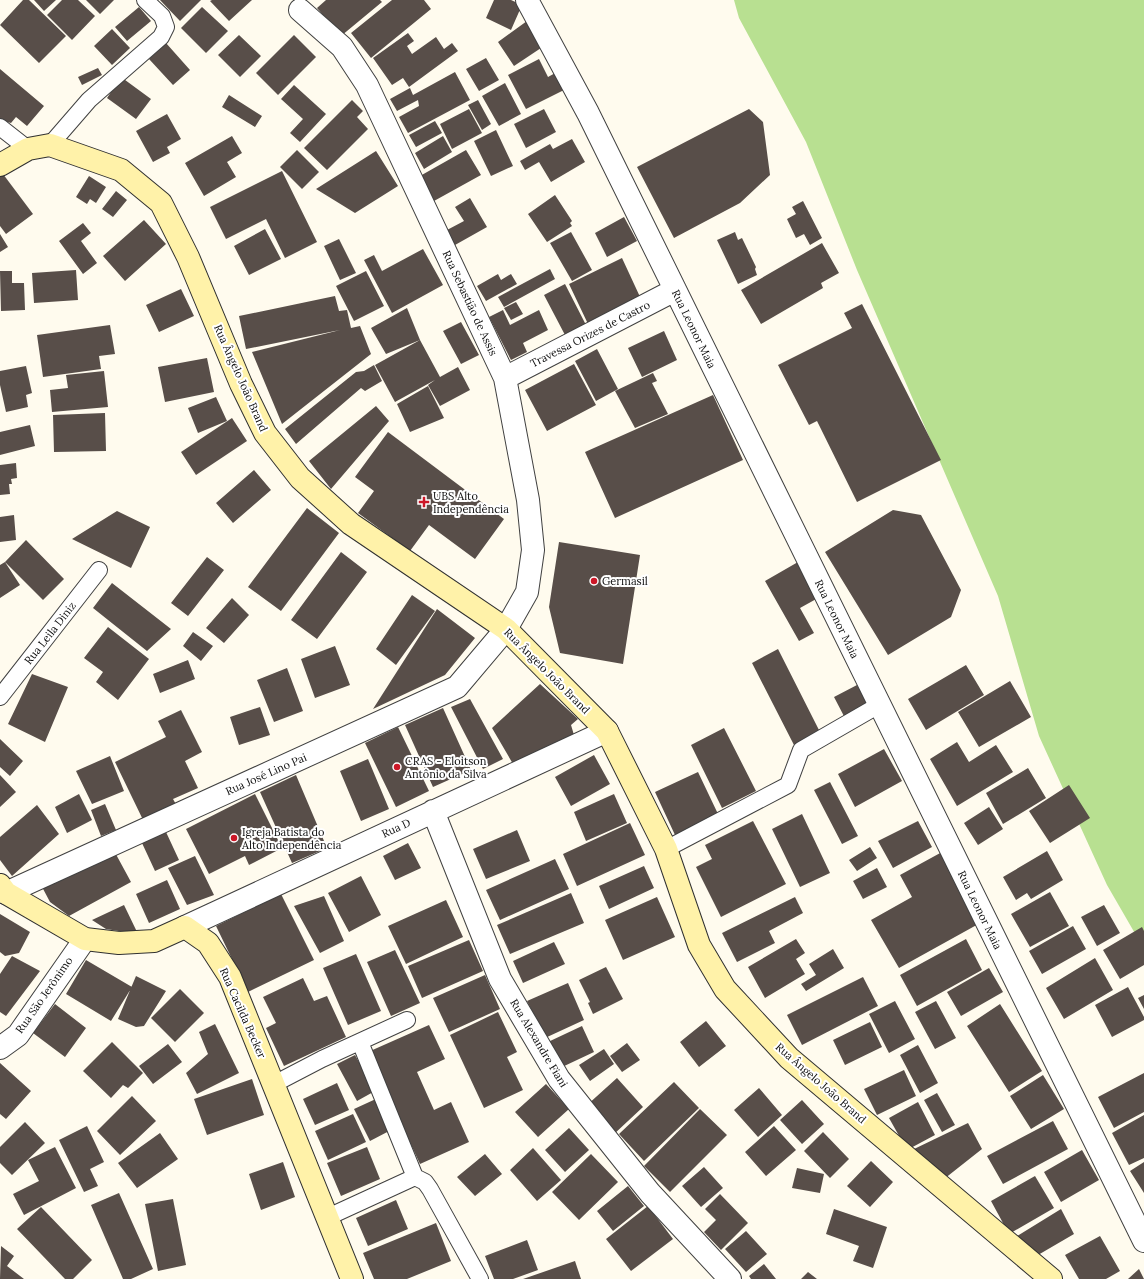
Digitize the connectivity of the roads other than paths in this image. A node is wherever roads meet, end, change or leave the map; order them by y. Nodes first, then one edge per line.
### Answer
1 (146, 0) edge
2 (527, 0) edge
3 (300, 10) dead end
4 (0, 127) edge
5 (50, 145) junction
6 (28, 149) junction
7 (0, 165) edge
8 (676, 290) junction
9 (505, 378) junction
10 (99, 570) dead end
11 (506, 629) junction
12 (0, 697) edge
13 (879, 704) junction
14 (607, 731) junction
15 (433, 810) junction
16 (666, 849) junction
17 (3, 889) edge
18 (185, 927) junction
19 (84, 938) junction
20 (407, 1020) dead end
21 (360, 1042) junction
22 (0, 1048) edge
23 (274, 1084) junction
24 (416, 1177) junction
25 (328, 1216) junction
26 (1144, 1241) edge
27 (352, 1279) edge
28 (480, 1279) edge
29 (730, 1279) edge
30 (1051, 1279) edge

1 - 5 lane
2 - 8 street, Rua Leonor Maia
3 - 9 street, Rua Sebastião de Assis
4 - 6 lane
5 - 6 street, Rua Ângelo João Brand
5 - 11 street, Rua Ângelo João Brand
6 - 7 street, Rua Ângelo João Brand
8 - 9 street, Travessa Orizes de Castro
8 - 13 street, Rua Leonor Maia
9 - 11 street, Rua Sebastião de Assis
10 - 12 lane, Rua Leila Diniz
11 - 14 street, Rua Ângelo João Brand
11 - 17 street, Rua José Lino Pai
13 - 16 lane
13 - 26 street, Rua Leonor Maia
14 - 15 street, Rua D
14 - 16 street, Rua Ângelo João Brand
15 - 18 street, Rua D
15 - 29 street, Rua Alexandre Fiani
16 - 30 street, Rua Ângelo João Brand
17 - 19 street
18 - 19 street
18 - 23 street, Rua Cacilda Becker
19 - 22 street, Rua São Jerônimo
20 - 21 lane
21 - 23 lane
21 - 24 lane
23 - 25 street, Rua Cacilda Becker
24 - 25 lane
24 - 28 lane
25 - 27 street, Rua Cacilda Becker

